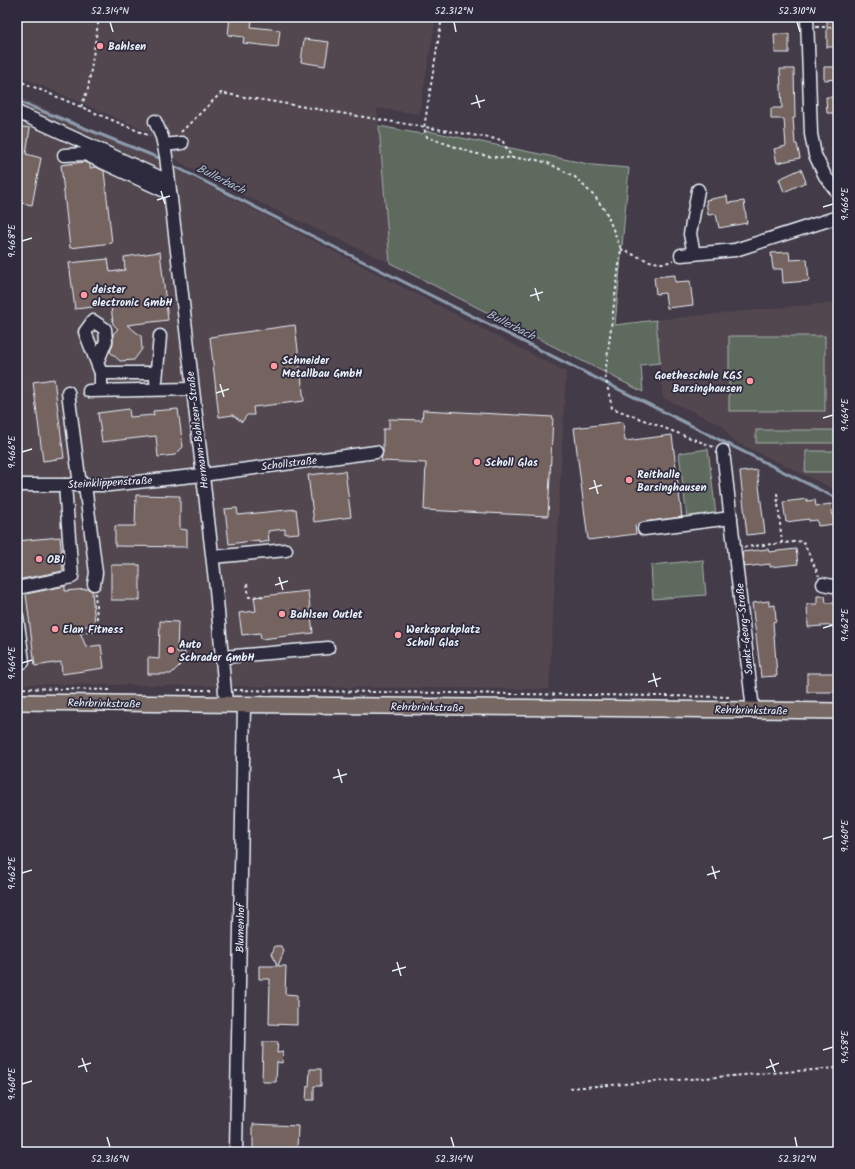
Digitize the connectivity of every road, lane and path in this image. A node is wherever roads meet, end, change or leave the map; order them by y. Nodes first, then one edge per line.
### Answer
1 (99, 17) edge
2 (170, 17) edge
3 (442, 17) edge
4 (173, 18) edge
5 (807, 22) edge
6 (838, 27) edge
7 (17, 80) edge
8 (81, 107) junction
9 (17, 112) edge
10 (17, 116) edge
11 (30, 118) junction
12 (155, 121) dead end
13 (424, 128) junction
14 (182, 143) dead end
15 (164, 146) junction
16 (64, 155) dead end
17 (513, 158) junction
18 (168, 187) junction
19 (698, 190) dead end
20 (838, 193) edge
21 (838, 217) edge
22 (621, 249) junction
23 (694, 254) junction
24 (681, 255) joint
25 (160, 336) dead end
26 (156, 373) junction
27 (192, 389) junction
28 (156, 390) junction
29 (68, 392) dead end
30 (723, 451) joint
31 (376, 452) dead end
32 (202, 475) junction
33 (17, 485) edge
34 (65, 485) junction
35 (82, 485) junction
36 (777, 493) dead end
37 (731, 518) junction
38 (644, 529) dead end
39 (782, 543) junction
40 (735, 548) junction
41 (286, 550) dead end
42 (213, 557) junction
43 (94, 584) joint
44 (247, 584) dead end
45 (823, 584) joint
46 (838, 587) edge
47 (17, 588) edge
48 (266, 596) dead end
49 (17, 616) edge
50 (80, 633) dead end
51 (328, 648) dead end
52 (223, 657) junction
53 (22, 662) dead end
54 (17, 688) edge
55 (114, 690) dead end
56 (172, 690) dead end
57 (226, 697) junction
58 (17, 702) edge
59 (244, 705) junction
60 (753, 705) junction
61 (838, 711) edge
62 (838, 1068) edge
63 (570, 1088) dead end
64 (236, 1152) edge

1 - 8 path
2 - 4 path
3 - 13 path
5 - 6 path
5 - 20 street
7 - 8 path
8 - 15 path
9 - 11 street
10 - 11 street
11 - 18 street
12 - 15 street, Hermann-Bahlsen-Straße
13 - 15 path
13 - 17 path
13 - 17 path
14 - 15 street
15 - 18 street, Hermann-Bahlsen-Straße
16 - 18 street
17 - 22 path
18 - 27 street, Hermann-Bahlsen-Straße
19 - 23 street
21 - 23 street
22 - 24 path
22 - 30 path
23 - 24 street
25 - 26 street
26 - 28 street
26 - 28 street
27 - 28 street
27 - 32 street, Hermann-Bahlsen-Straße
29 - 35 street
30 - 37 street, Sankt-Georg-Straße
31 - 32 street, Schollstraße
32 - 35 street, Steinklippenstraße
32 - 42 street, Hermann-Bahlsen-Straße
33 - 34 street, Steinklippenstraße
34 - 35 street, Steinklippenstraße
34 - 47 street
35 - 43 street
36 - 39 path
37 - 38 street
37 - 40 street, Sankt-Georg-Straße
39 - 40 path
39 - 45 path
40 - 60 street, Sankt-Georg-Straße
41 - 42 street
42 - 52 street, Hermann-Bahlsen-Straße
43 - 50 path
44 - 48 path
45 - 46 street
49 - 53 street
51 - 52 street
52 - 57 street, Hermann-Bahlsen-Straße
54 - 55 path
56 - 57 path
57 - 58 main road, Rehrbrinkstraße
57 - 59 main road, Rehrbrinkstraße
57 - 60 path
59 - 60 main road, Rehrbrinkstraße
59 - 64 street, Blumenhof
60 - 61 main road, Rehrbrinkstraße
62 - 63 path

